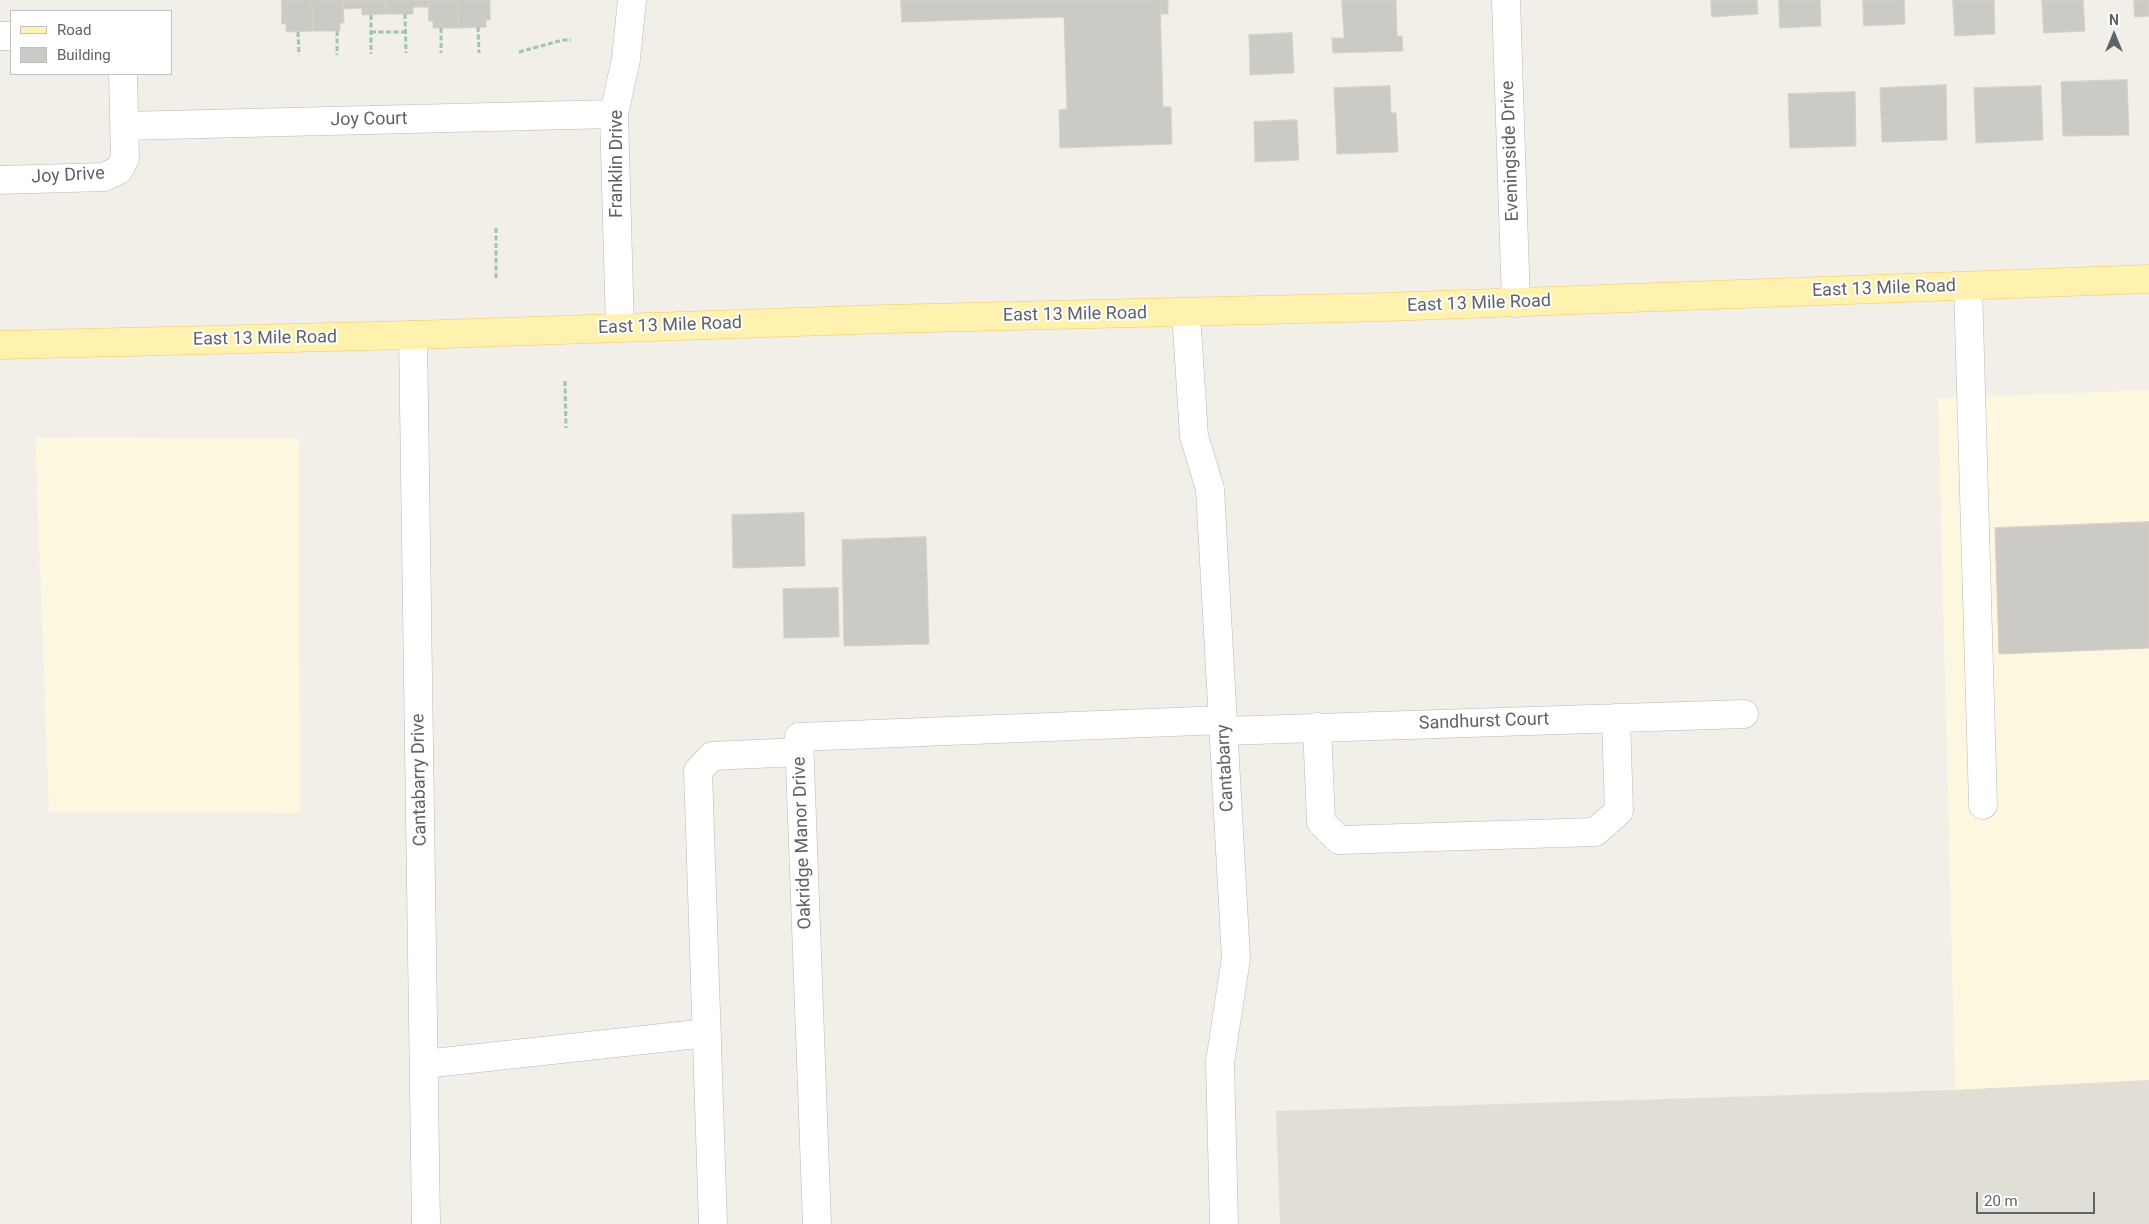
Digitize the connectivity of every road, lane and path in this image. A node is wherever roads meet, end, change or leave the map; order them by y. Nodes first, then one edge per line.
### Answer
1 (632, 0) edge
2 (1506, 0) edge
3 (405, 14) dead end
4 (371, 15) dead end
5 (478, 27) dead end
6 (440, 28) dead end
7 (337, 31) dead end
8 (298, 32) dead end
9 (371, 32) junction
10 (406, 32) junction
11 (571, 40) dead end
12 (519, 52) dead end
13 (406, 53) dead end
14 (441, 53) dead end
15 (479, 53) dead end
16 (371, 54) dead end
17 (298, 55) dead end
18 (337, 55) dead end
19 (123, 75) edge
20 (614, 114) junction
21 (124, 126) junction
22 (0, 180) edge
23 (496, 228) dead end
24 (496, 279) dead end
25 (2149, 279) edge
26 (1968, 286) junction
27 (1516, 303) junction
28 (1186, 313) junction
29 (620, 328) junction
30 (413, 335) junction
31 (0, 345) edge
32 (565, 381) dead end
33 (566, 428) dead end
34 (1744, 714) dead end
35 (1616, 718) junction
36 (1223, 725) junction
37 (1317, 727) junction
38 (799, 752) junction
39 (1983, 805) dead end
40 (707, 1034) junction
41 (424, 1064) junction
42 (426, 1224) edge
43 (713, 1224) edge
44 (817, 1224) edge
45 (1224, 1224) edge

1 - 20 street, Franklin Drive
2 - 27 street, Eveningside Drive
3 - 10 path
4 - 9 path
5 - 15 path
6 - 14 path
7 - 18 path
8 - 17 path
9 - 10 path
9 - 16 path
10 - 13 path
11 - 12 path
19 - 21 street
20 - 21 street, Joy Court
20 - 29 street, Franklin Drive
21 - 22 street, Joy Drive
23 - 24 path
25 - 26 main road, East 13 Mile Road
26 - 27 main road, East 13 Mile Road
26 - 39 street
27 - 28 main road, East 13 Mile Road
28 - 29 main road, East 13 Mile Road
28 - 36 street, Cantabarry
29 - 30 main road, East 13 Mile Road
30 - 31 main road, East 13 Mile Road
30 - 41 street, Cantabarry Drive
32 - 33 path
34 - 35 street, Sandhurst Court
35 - 37 street, Sandhurst Court
35 - 37 street
36 - 37 street, Sandhurst Court
36 - 38 street, Oakridge Manor Drive
36 - 45 street, Cantabarry
38 - 40 street
38 - 44 street, Oakridge Manor Drive
40 - 41 street
40 - 43 street
41 - 42 street, Cantabarry Drive

